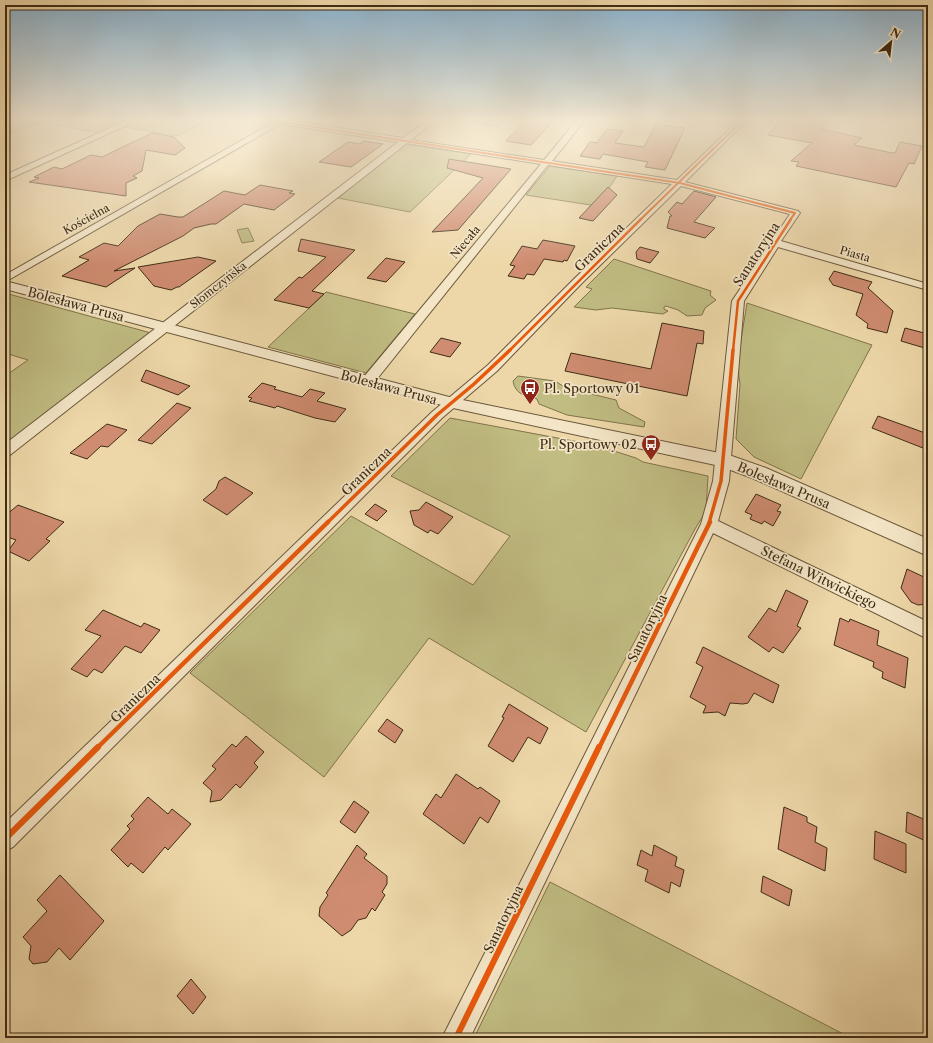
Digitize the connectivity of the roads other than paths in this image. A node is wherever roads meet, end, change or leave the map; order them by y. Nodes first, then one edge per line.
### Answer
1 (26, 169) edge
2 (198, 169) edge
3 (369, 169) edge
4 (541, 169) edge
5 (584, 169) edge
6 (694, 169) edge
7 (5, 178) edge
8 (680, 183) junction
9 (776, 243) junction
10 (5, 279) edge
11 (5, 285) edge
12 (928, 287) edge
13 (164, 327) junction
14 (368, 381) junction
15 (453, 403) junction
16 (5, 451) edge
17 (723, 460) junction
18 (709, 524) junction
19 (928, 548) edge
20 (928, 631) edge
21 (5, 839) edge
22 (456, 1038) edge

1 - 7 street
2 - 10 street, Kościelna
3 - 13 street, Słomczyńska
4 - 14 street, Niecała
5 - 8 street
6 - 8 street, Graniczna
8 - 9 street, Sanatoryjna
8 - 15 street, Graniczna
9 - 12 street, Piasta
9 - 17 street, Sanatoryjna
11 - 13 street, Bolesława Prusa
13 - 14 street, Bolesława Prusa
13 - 16 street, Słomczyńska
14 - 15 street, Bolesława Prusa
15 - 17 street, Bolesława Prusa
15 - 21 street, Graniczna
17 - 18 street, Sanatoryjna
17 - 19 street, Bolesława Prusa
18 - 20 street, Stefana Witwickiego
18 - 22 street, Sanatoryjna

